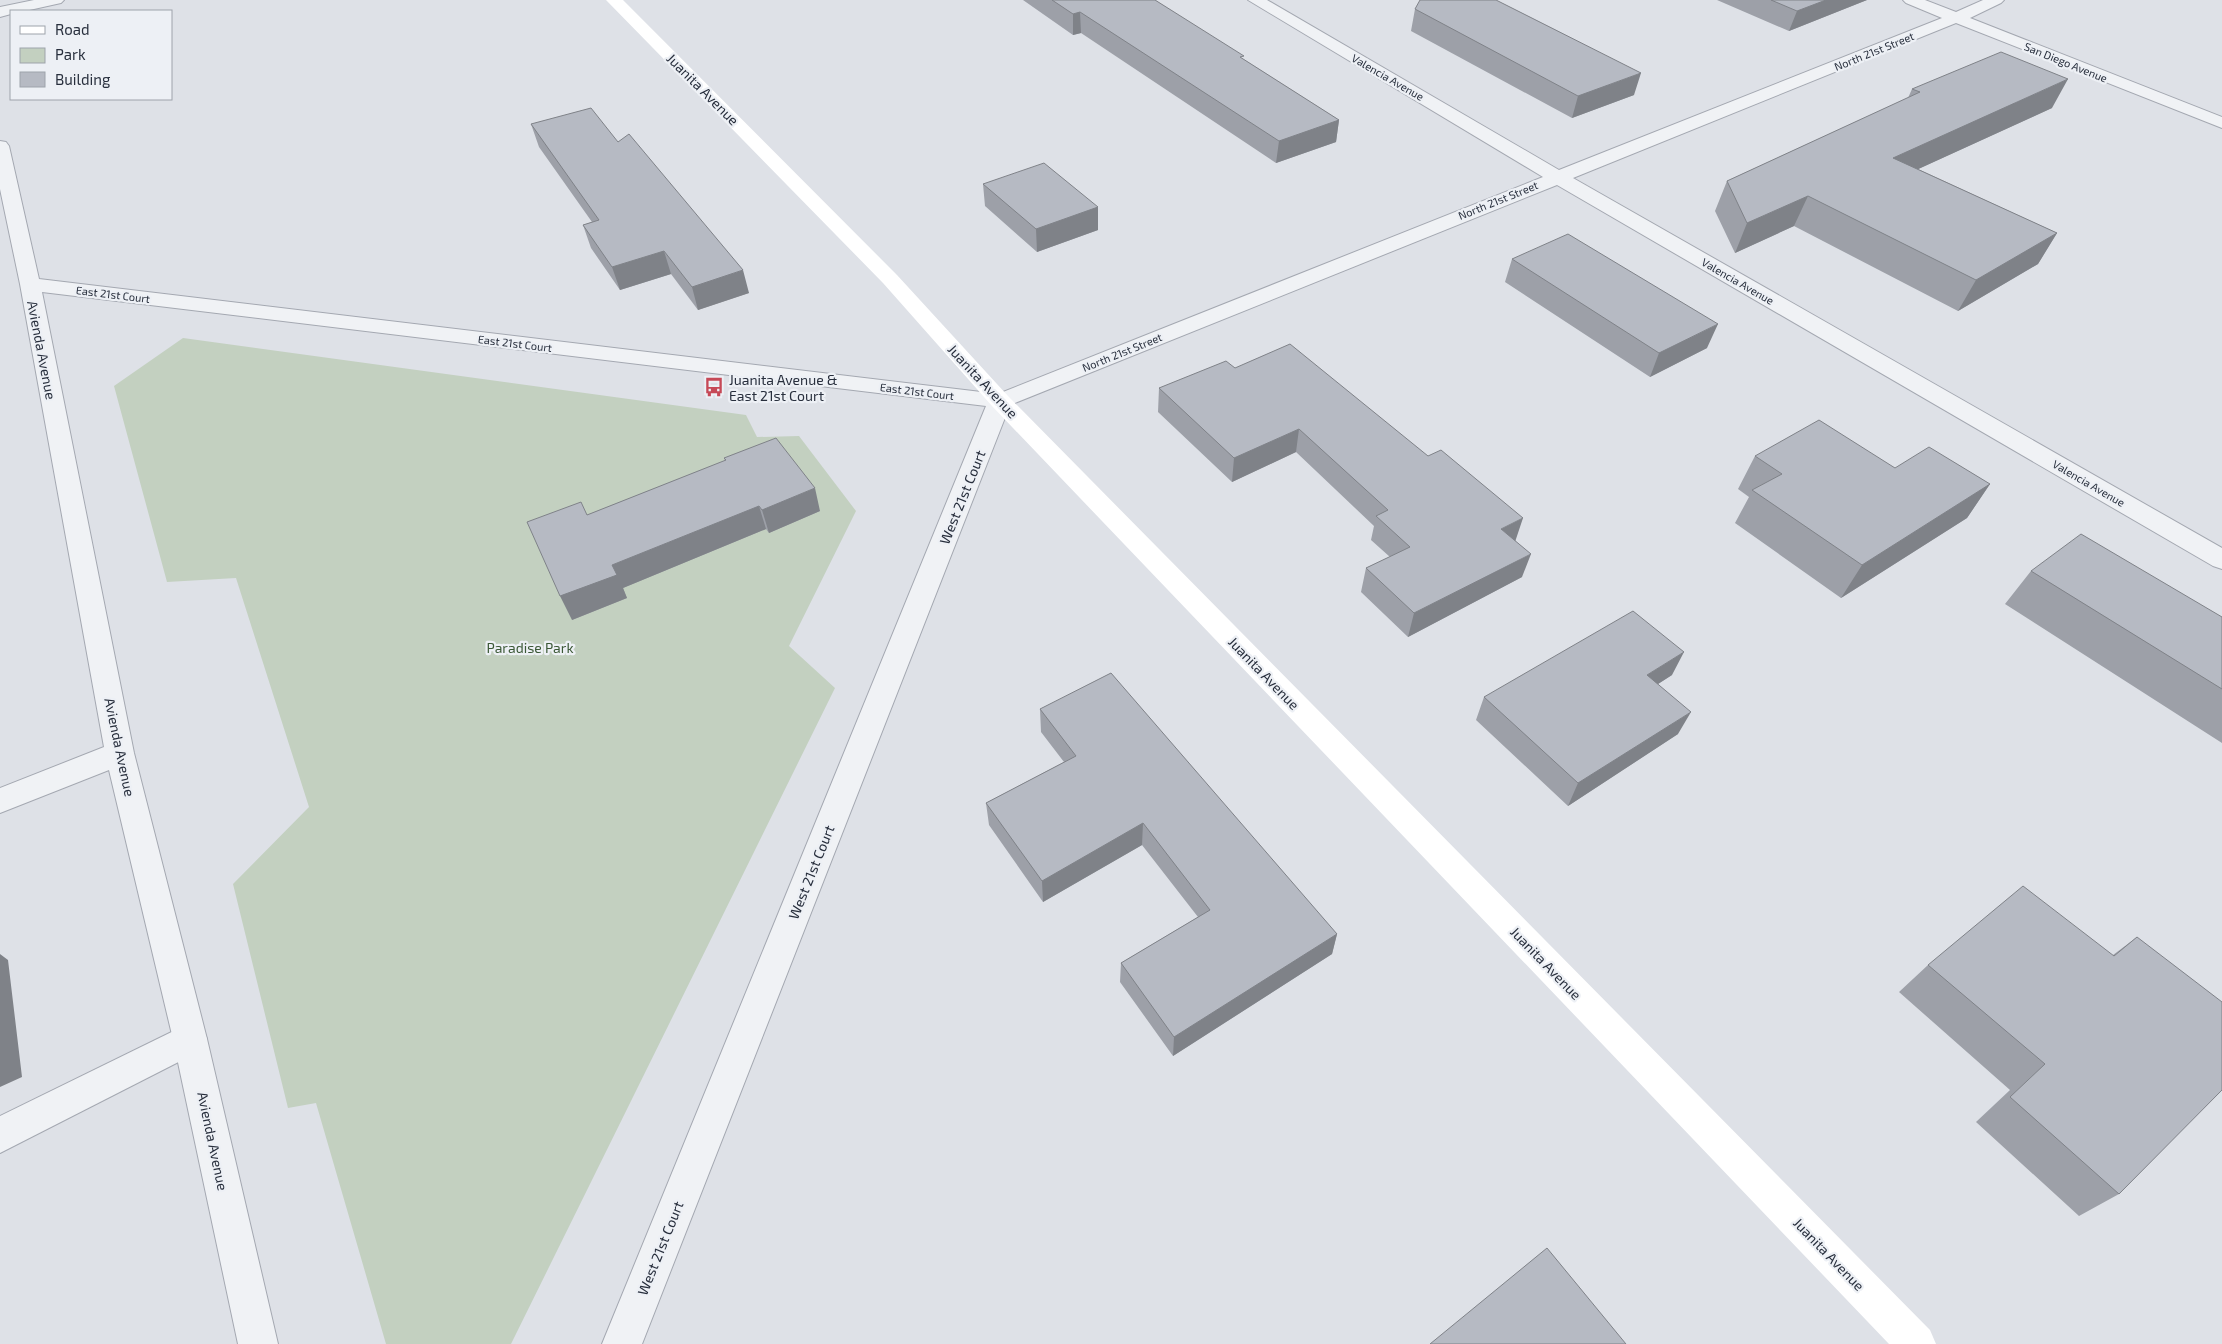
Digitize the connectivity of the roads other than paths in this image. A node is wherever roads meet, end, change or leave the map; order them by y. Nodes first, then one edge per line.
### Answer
1 (56, 0) edge
2 (614, 0) edge
3 (1256, 0) edge
4 (1911, 0) edge
5 (1996, 0) edge
6 (0, 12) edge
7 (1956, 18) junction
8 (2222, 123) edge
9 (0, 146) edge
10 (1557, 177) junction
11 (30, 284) junction
12 (1000, 401) junction
13 (2222, 560) edge
14 (120, 753) junction
15 (0, 801) edge
16 (190, 1039) junction
17 (0, 1135) edge
18 (258, 1344) edge
19 (622, 1344) edge
20 (1916, 1344) edge

1 - 6 street
2 - 12 street, Juanita Avenue
3 - 10 street, Valencia Avenue
4 - 7 street, San Diego Avenue
5 - 7 street, North 21st Street
7 - 8 street, San Diego Avenue
7 - 10 street, North 21st Street
9 - 11 street, Avienda Avenue
10 - 12 street, North 21st Street
10 - 13 street, Valencia Avenue
11 - 12 street, East 21st Court
11 - 14 street, Avienda Avenue
12 - 19 street, West 21st Court
12 - 20 street, Juanita Avenue
14 - 15 street
14 - 16 street, Avienda Avenue
16 - 17 street
16 - 18 street, Avienda Avenue

